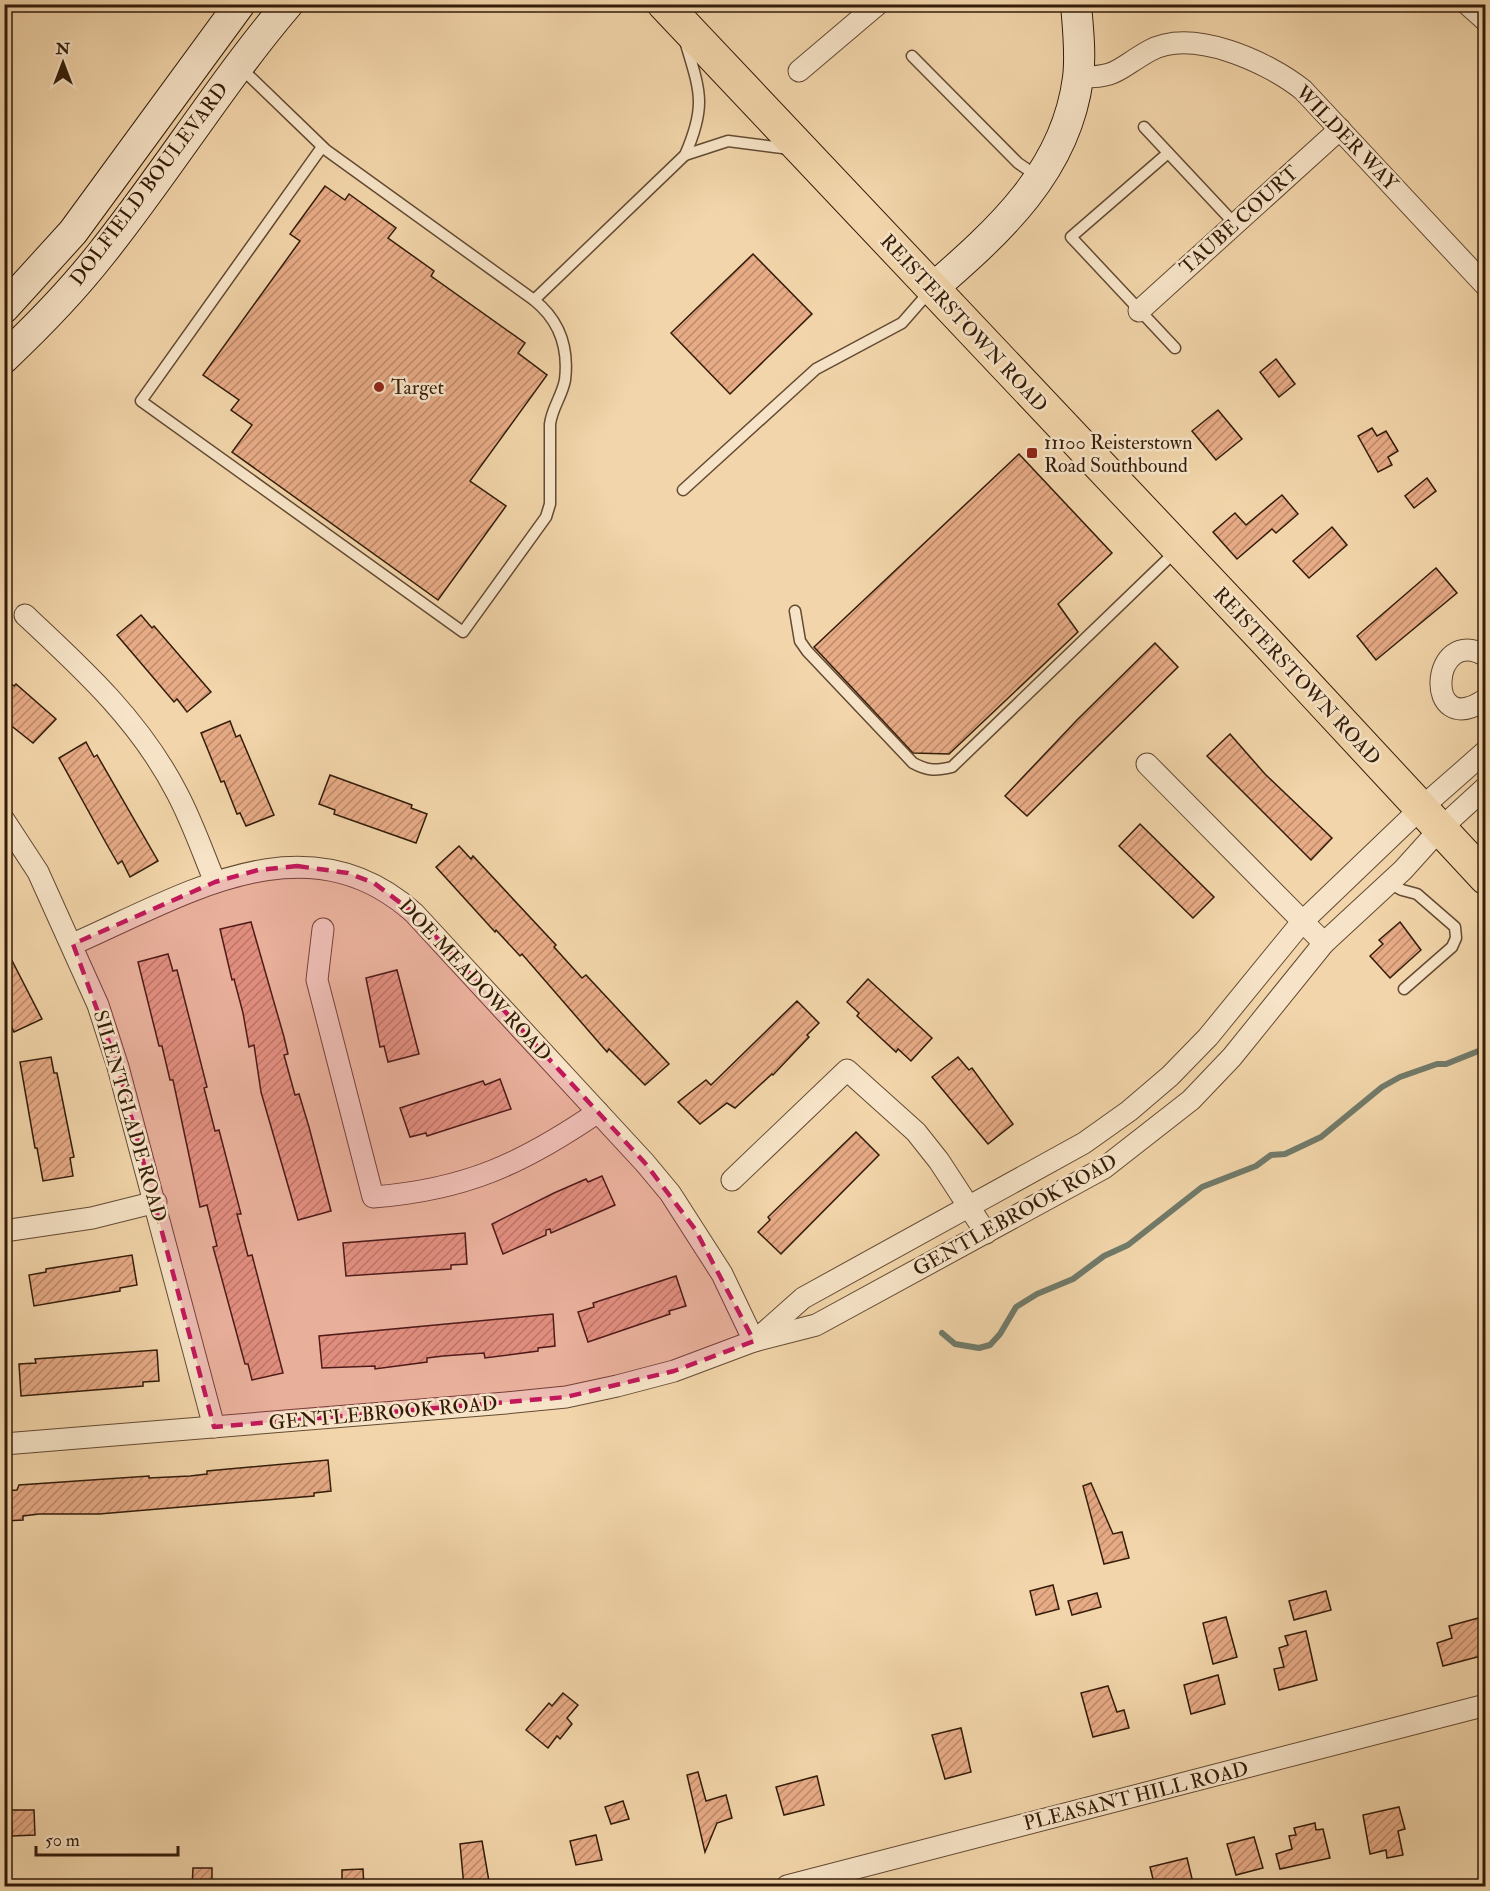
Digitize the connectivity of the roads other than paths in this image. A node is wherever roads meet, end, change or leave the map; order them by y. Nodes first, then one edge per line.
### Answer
1 (240, 4) edge
2 (288, 4) edge
3 (878, 4) edge
4 (1076, 4) edge
5 (1467, 4) edge
6 (671, 12) edge
7 (1485, 21) edge
8 (912, 56) dead end
9 (238, 65) junction
10 (799, 71) dead end
11 (1078, 77) junction
12 (1144, 127) dead end
13 (1340, 129) junction
14 (322, 147) junction
15 (802, 151) junction
16 (1168, 153) junction
17 (685, 155) junction
18 (1041, 179) junction
19 (1234, 223) junction
20 (1485, 286) edge
21 (933, 289) junction
22 (534, 300) junction
23 (4, 308) edge
24 (1139, 311) junction
25 (1175, 348) dead end
26 (4, 358) edge
27 (682, 490) dead end
28 (1178, 549) junction
29 (795, 611) dead end
30 (25, 615) dead end
31 (1485, 656) edge
32 (1485, 699) edge
33 (1485, 751) edge
34 (1147, 764) dead end
35 (1485, 787) edge
36 (1430, 819) junction
37 (4, 820) edge
38 (1485, 878) edge
39 (215, 882) junction
40 (1389, 883) junction
41 (1302, 922) junction
42 (323, 929) dead end
43 (1324, 943) junction
44 (73, 944) junction
45 (1404, 989) dead end
46 (598, 1112) junction
47 (732, 1180) dead end
48 (156, 1202) junction
49 (968, 1206) junction
50 (4, 1231) edge
51 (986, 1233) junction
52 (754, 1341) junction
53 (214, 1427) junction
54 (4, 1444) edge
55 (1485, 1705) edge
56 (787, 1887) edge

1 - 23 main road, DOLFIELD BOULEVARD
2 - 9 main road, DOLFIELD BOULEVARD
3 - 10 street
4 - 11 main road
5 - 7 street
6 - 15 main road, REISTERSTOWN ROAD
6 - 17 lane
8 - 18 lane
9 - 14 lane
9 - 26 main road, DOLFIELD BOULEVARD
11 - 13 street, WILDER WAY
11 - 18 main road
12 - 16 lane
13 - 19 street, TAUBE COURT
13 - 20 street, WILDER WAY
14 - 22 lane
14 - 22 lane
15 - 17 lane
15 - 21 main road, REISTERSTOWN ROAD
16 - 19 lane
16 - 24 lane
17 - 22 lane
18 - 21 main road
19 - 24 street, TAUBE COURT
21 - 27 lane
21 - 28 main road, REISTERSTOWN ROAD
24 - 25 lane
28 - 29 lane
28 - 36 main road, REISTERSTOWN ROAD
30 - 39 street
31 - 32 street
33 - 36 street
34 - 41 street
35 - 36 street
36 - 38 main road, REISTERSTOWN ROAD
36 - 40 street, GENTLEBROOK ROAD
36 - 41 street, GENTLEBROOK ROAD
37 - 44 street, SILENTGLADE ROAD
39 - 44 street, DOE MEADOW ROAD
39 - 46 street, DOE MEADOW ROAD
40 - 43 street, GENTLEBROOK ROAD
40 - 45 lane
41 - 43 street
41 - 49 street, GENTLEBROOK ROAD
42 - 46 street
43 - 51 street, GENTLEBROOK ROAD
44 - 48 street, SILENTGLADE ROAD
46 - 52 street, DOE MEADOW ROAD
47 - 49 street
48 - 50 street
48 - 53 street, SILENTGLADE ROAD
49 - 51 street
49 - 52 street, GENTLEBROOK ROAD
51 - 52 street, GENTLEBROOK ROAD
52 - 53 street, GENTLEBROOK ROAD
53 - 54 street, GENTLEBROOK ROAD
55 - 56 street, PLEASANT HILL ROAD

